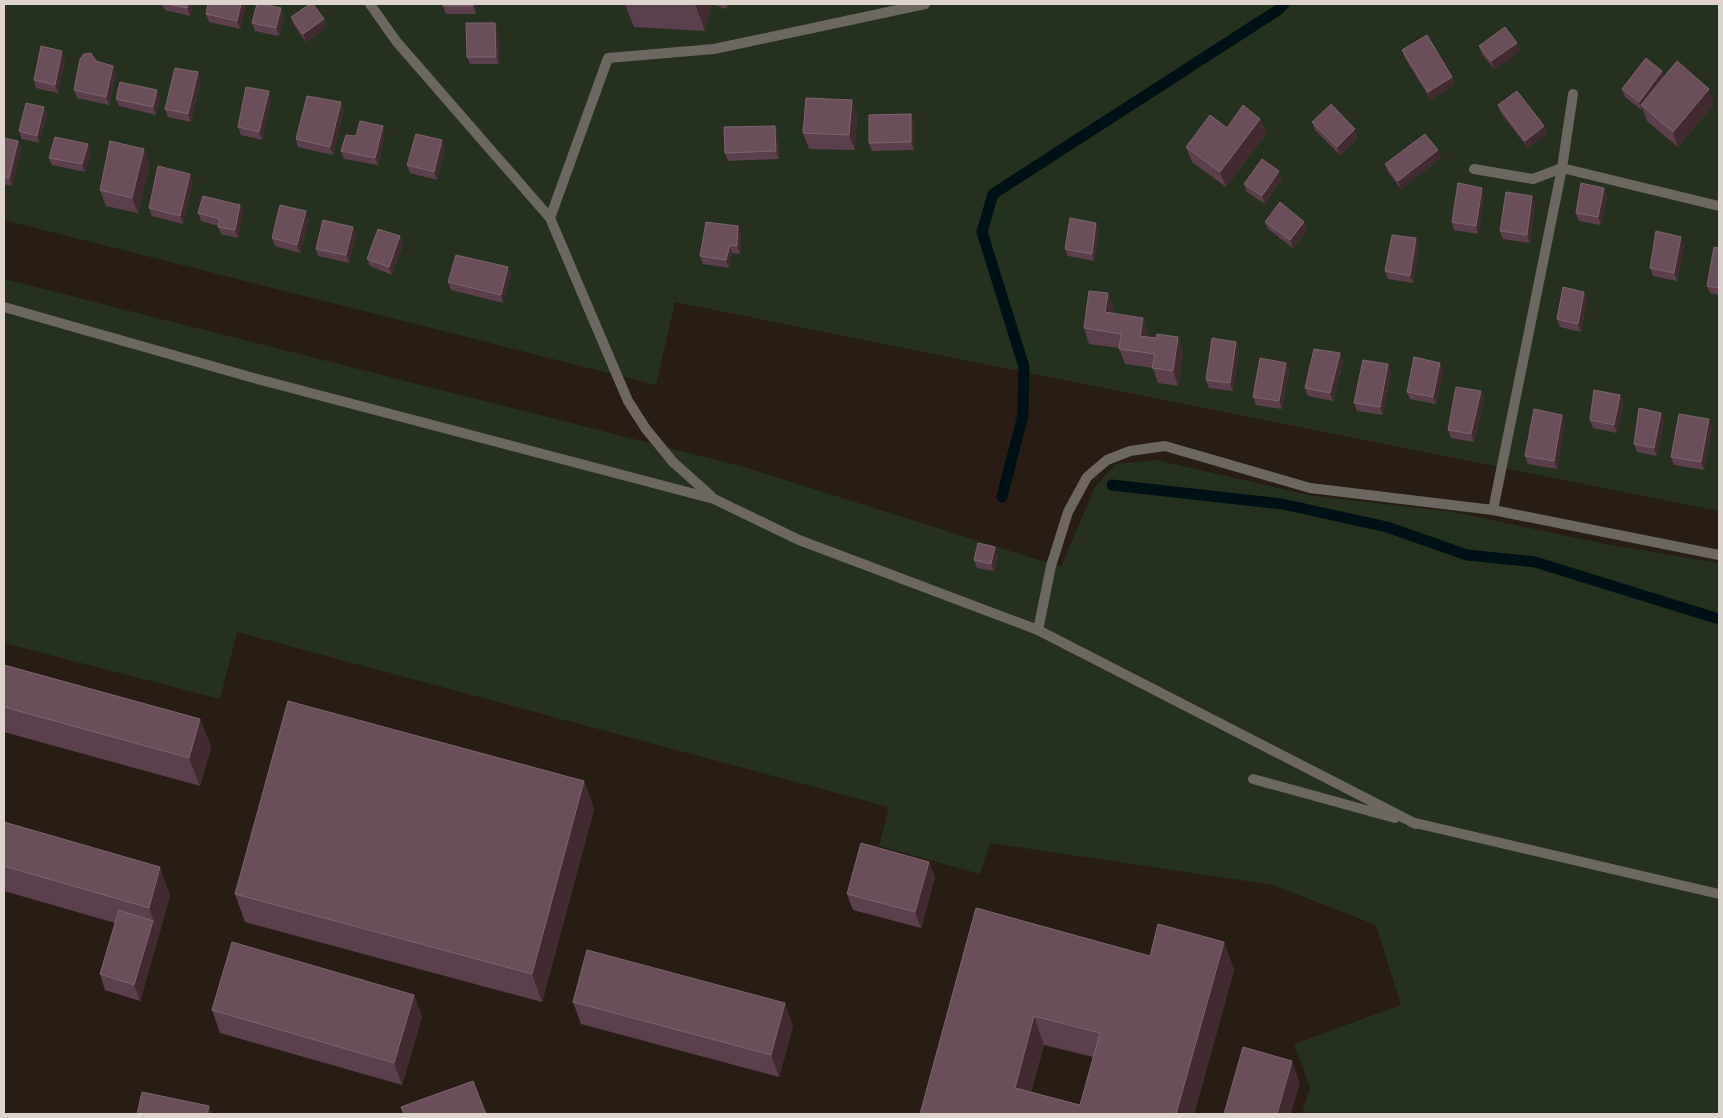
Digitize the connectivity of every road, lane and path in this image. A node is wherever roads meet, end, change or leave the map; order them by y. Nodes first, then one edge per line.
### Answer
1 (370, 4) edge
2 (925, 4) edge
3 (1573, 94) dead end
4 (1562, 168) junction
5 (1474, 169) dead end
6 (1719, 206) edge
7 (550, 218) junction
8 (4, 307) edge
9 (714, 499) junction
10 (1493, 510) junction
11 (1719, 555) edge
12 (1038, 630) junction
13 (1253, 779) dead end
14 (1416, 824) junction
15 (1719, 894) edge

1 - 7 street
2 - 7 street
3 - 4 street
4 - 5 street
4 - 6 street
4 - 10 street
7 - 9 street
8 - 9 street
9 - 12 street
10 - 11 street
10 - 12 street
12 - 14 street
13 - 14 street
14 - 15 street

